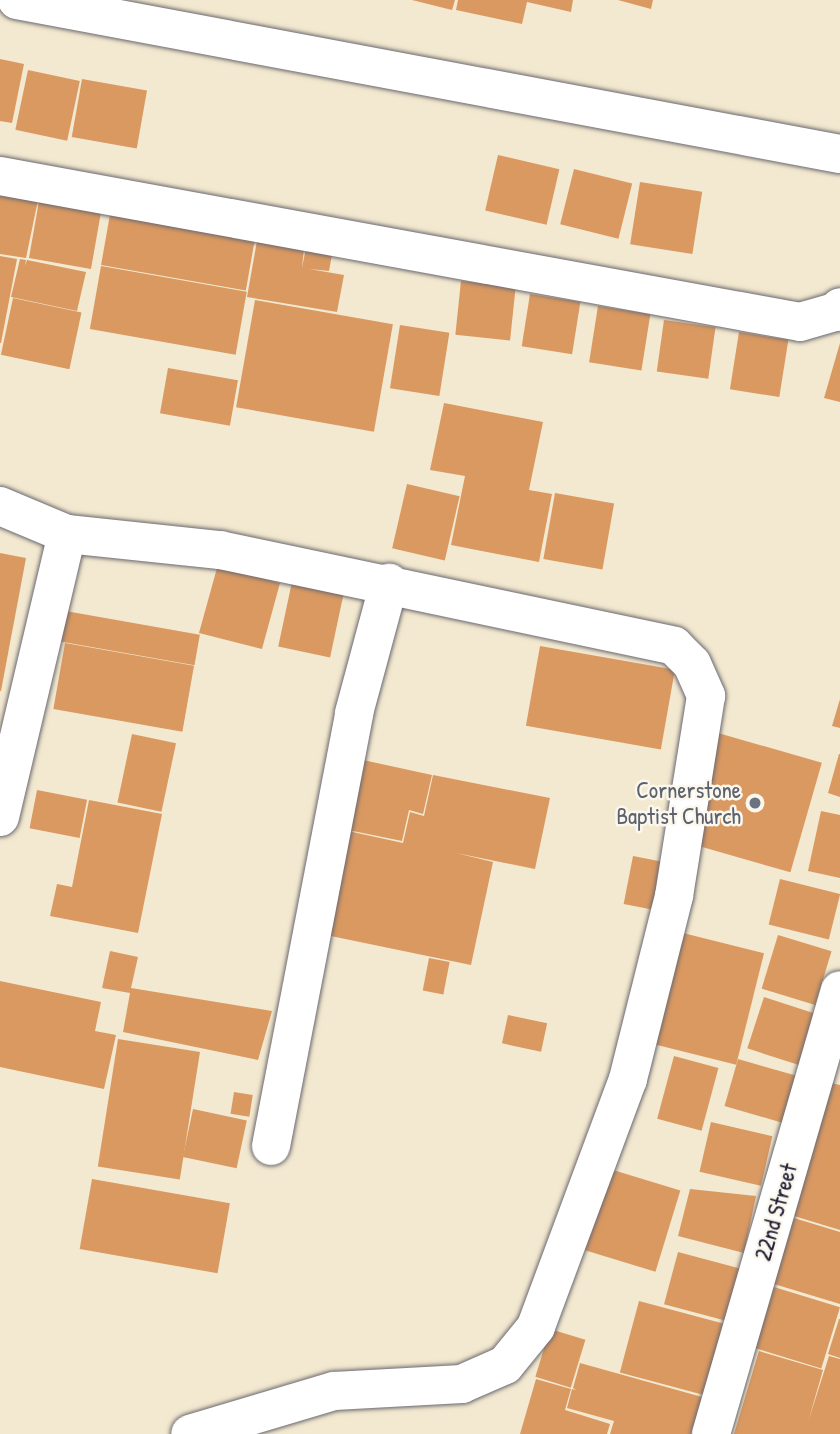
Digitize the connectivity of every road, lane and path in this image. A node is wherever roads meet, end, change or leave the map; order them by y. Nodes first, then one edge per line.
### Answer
1 (17, 0) edge
2 (840, 154) edge
3 (0, 176) edge
4 (840, 307) edge
5 (0, 506) edge
6 (67, 534) junction
7 (389, 583) junction
8 (0, 817) edge
9 (840, 989) edge
10 (271, 1146) dead end
11 (190, 1434) edge
12 (711, 1434) edge

1 - 2 street
3 - 4 street
5 - 6 street
6 - 7 street
6 - 8 street
7 - 10 street
7 - 11 street
9 - 12 street, 22nd Street

